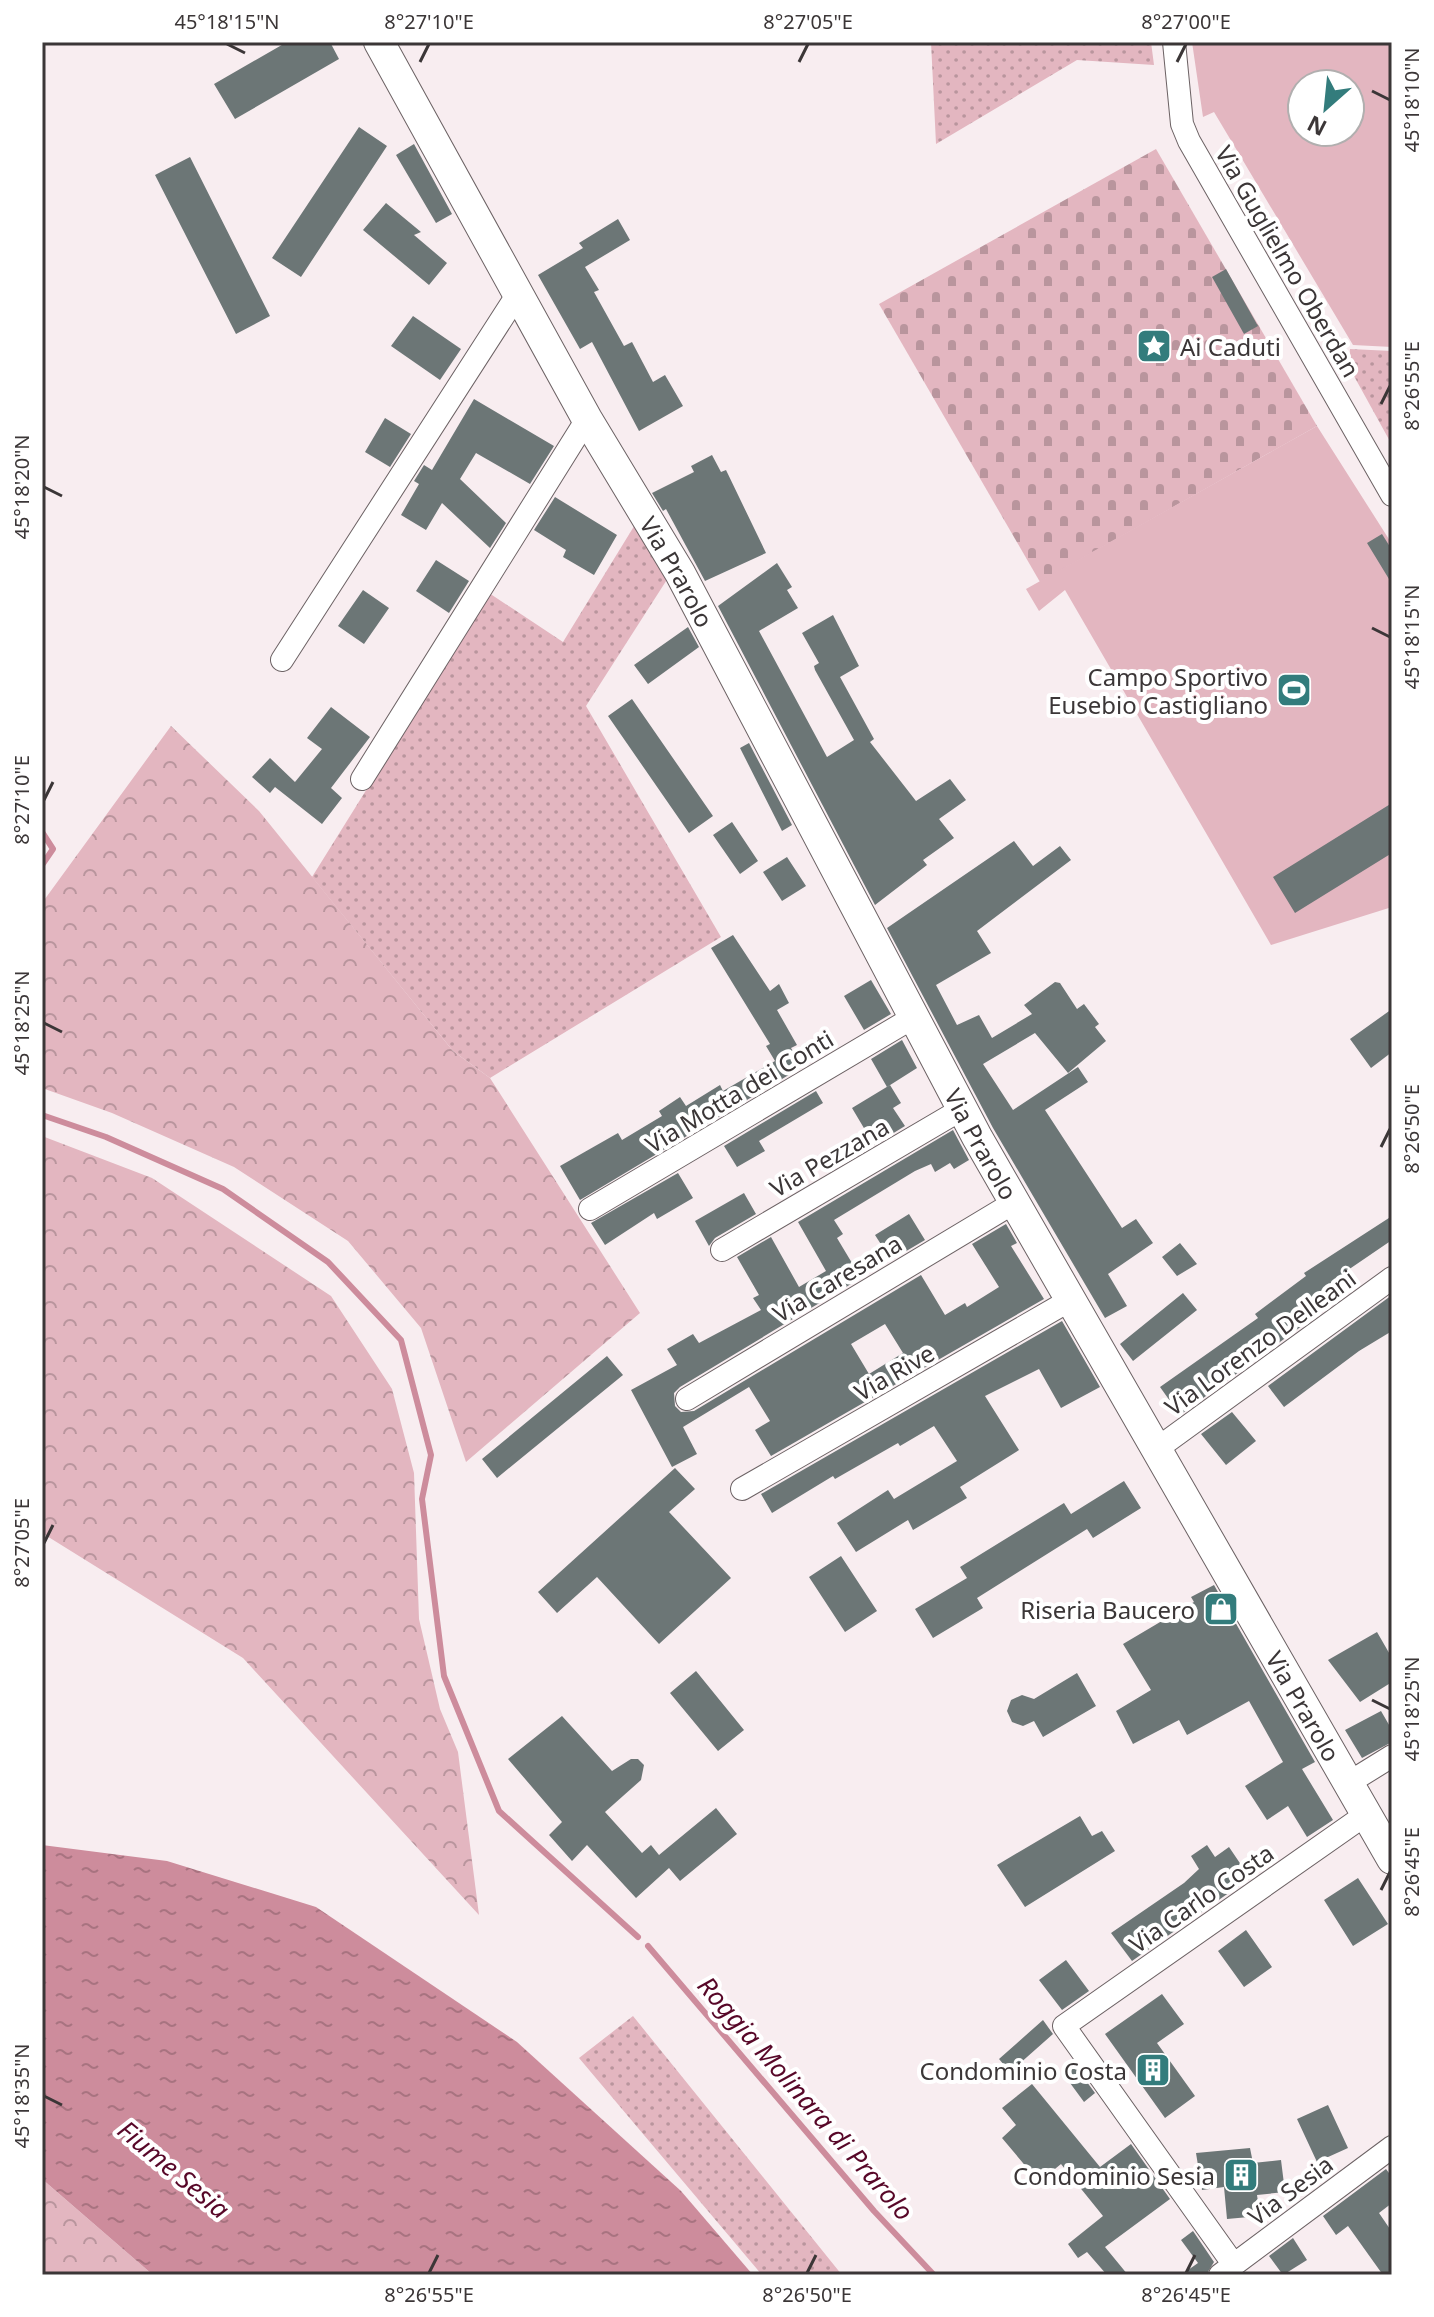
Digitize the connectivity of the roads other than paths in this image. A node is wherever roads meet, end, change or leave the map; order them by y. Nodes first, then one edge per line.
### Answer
1 (379, 42) edge
2 (1174, 42) edge
3 (519, 292) junction
4 (587, 419) junction
5 (1392, 495) edge
6 (282, 660) dead end
7 (362, 779) dead end
8 (914, 1017) junction
9 (962, 1109) junction
10 (1015, 1202) junction
11 (590, 1209) dead end
12 (722, 1250) dead end
13 (1392, 1278) edge
14 (1072, 1299) junction
15 (687, 1399) dead end
16 (1158, 1448) junction
17 (742, 1489) dead end
18 (1392, 1756) edge
19 (1350, 1782) junction
20 (1368, 1813) junction
21 (1392, 1859) edge
22 (1392, 2147) edge
23 (1227, 2270) edge

1 - 3 street, Via Prarolo
2 - 5 street, Via Guglielmo Oberdan
3 - 4 street, Via Prarolo
3 - 6 street
4 - 7 street
4 - 8 street, Via Prarolo
8 - 9 street, Via Prarolo
8 - 11 street, Via Motta dei Conti
9 - 10 street, Via Prarolo
9 - 12 street, Via Pezzana
10 - 14 street, Via Prarolo
10 - 15 street, Via Caresana
13 - 16 street, Via Lorenzo Delleani
14 - 16 street, Via Prarolo
14 - 17 street, Via Rive
16 - 19 street, Via Prarolo
18 - 19 street
19 - 20 street, Via Prarolo
20 - 21 street, Via Prarolo
20 - 23 street, Via Carlo Costa
22 - 23 street, Via Sesia

